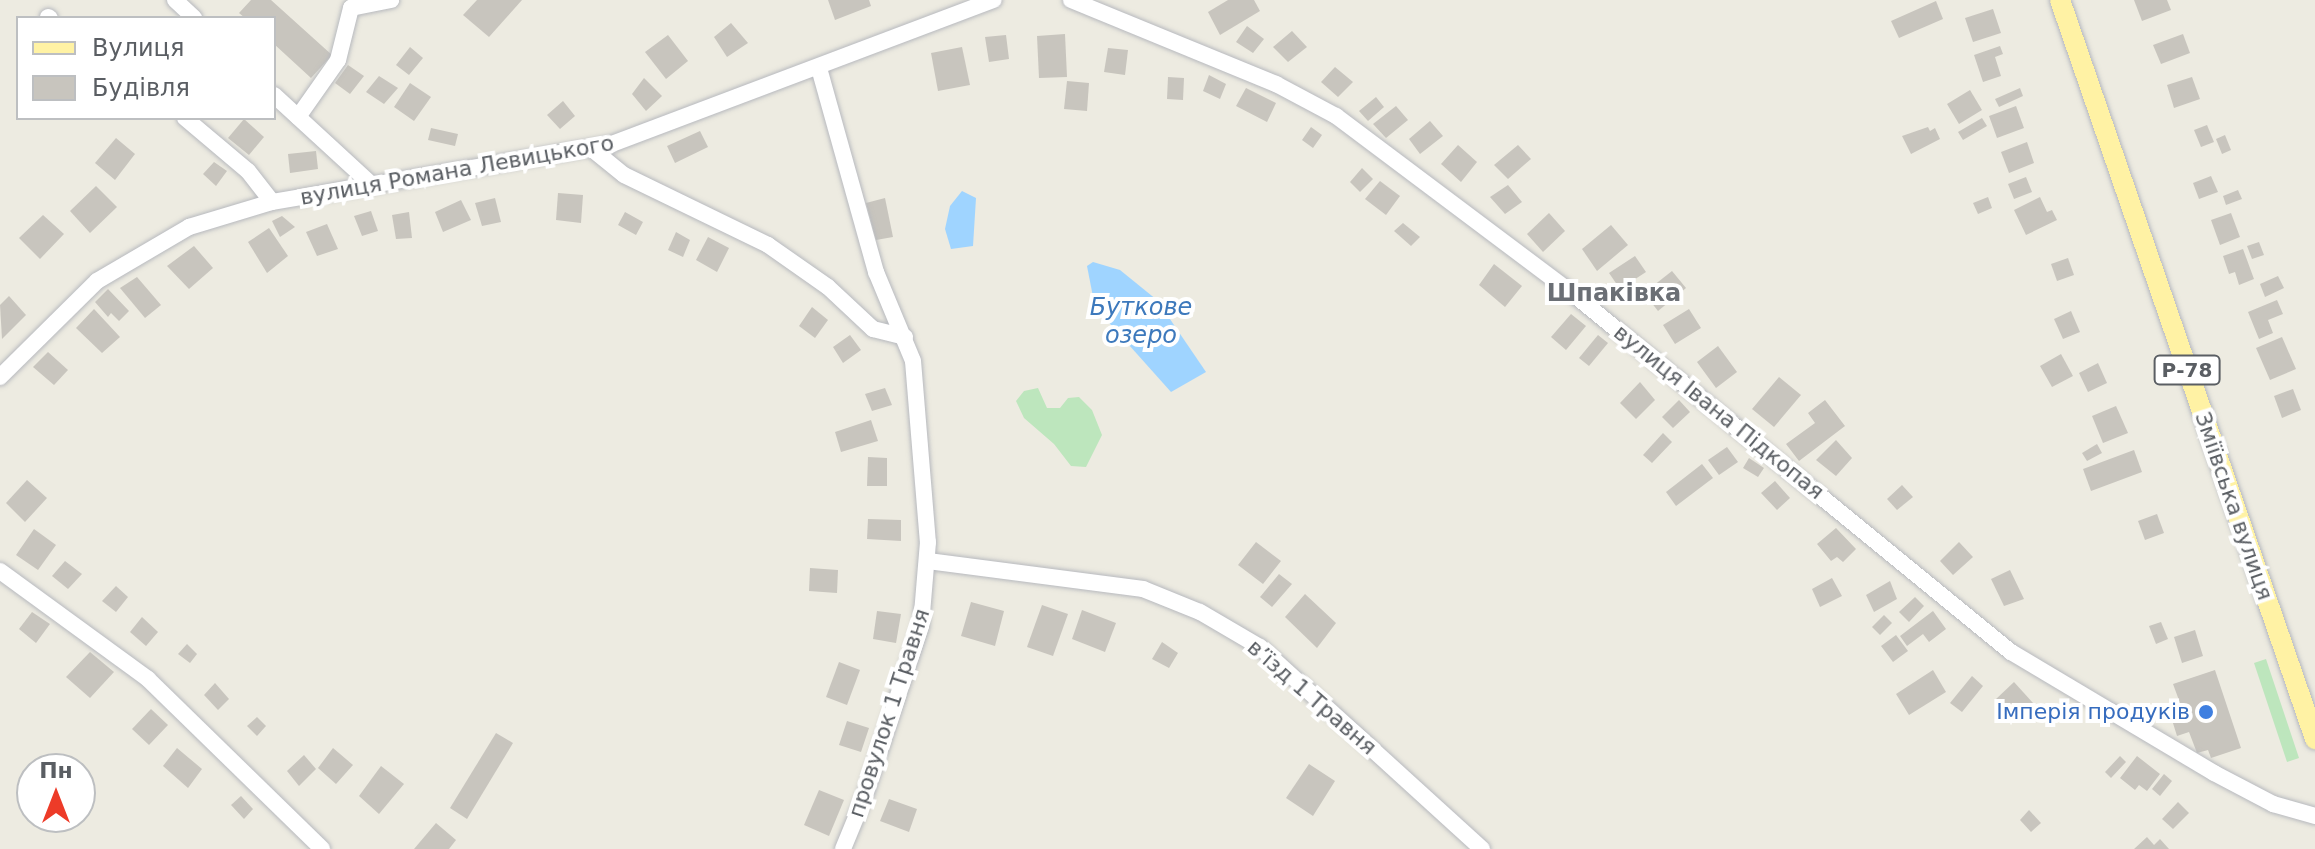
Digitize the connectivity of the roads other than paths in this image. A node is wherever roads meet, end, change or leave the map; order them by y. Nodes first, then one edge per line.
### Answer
1 (175, 0) edge
2 (391, 0) edge
3 (994, 0) edge
4 (1071, 0) edge
5 (2060, 0) edge
6 (192, 16) edge
7 (819, 68) junction
8 (276, 97) edge
9 (298, 117) junction
10 (187, 120) edge
11 (592, 149) junction
12 (373, 186) junction
13 (272, 202) junction
14 (905, 337) junction
15 (0, 377) edge
16 (928, 561) junction
17 (0, 571) edge
18 (2315, 739) edge
19 (2315, 816) edge
20 (322, 849) edge
21 (843, 849) edge
22 (1482, 849) edge

1 - 6 street
2 - 9 street
3 - 7 street, вулиця Романа Левицького
4 - 19 street, вулиця Івана Підкопая
5 - 18 main road, Зміївська вулиця / Р-78
7 - 11 street, вулиця Романа Левицького
7 - 14 street, провулок 1 Травня
8 - 9 street
9 - 12 street
10 - 13 street
11 - 12 street, вулиця Романа Левицького
11 - 14 street
12 - 13 street, вулиця Романа Левицького
13 - 15 street, вулиця Романа Левицького
14 - 16 street, провулок 1 Травня
16 - 21 street, провулок 1 Травня
16 - 22 street, в’їзд 1 Травня
17 - 20 street

